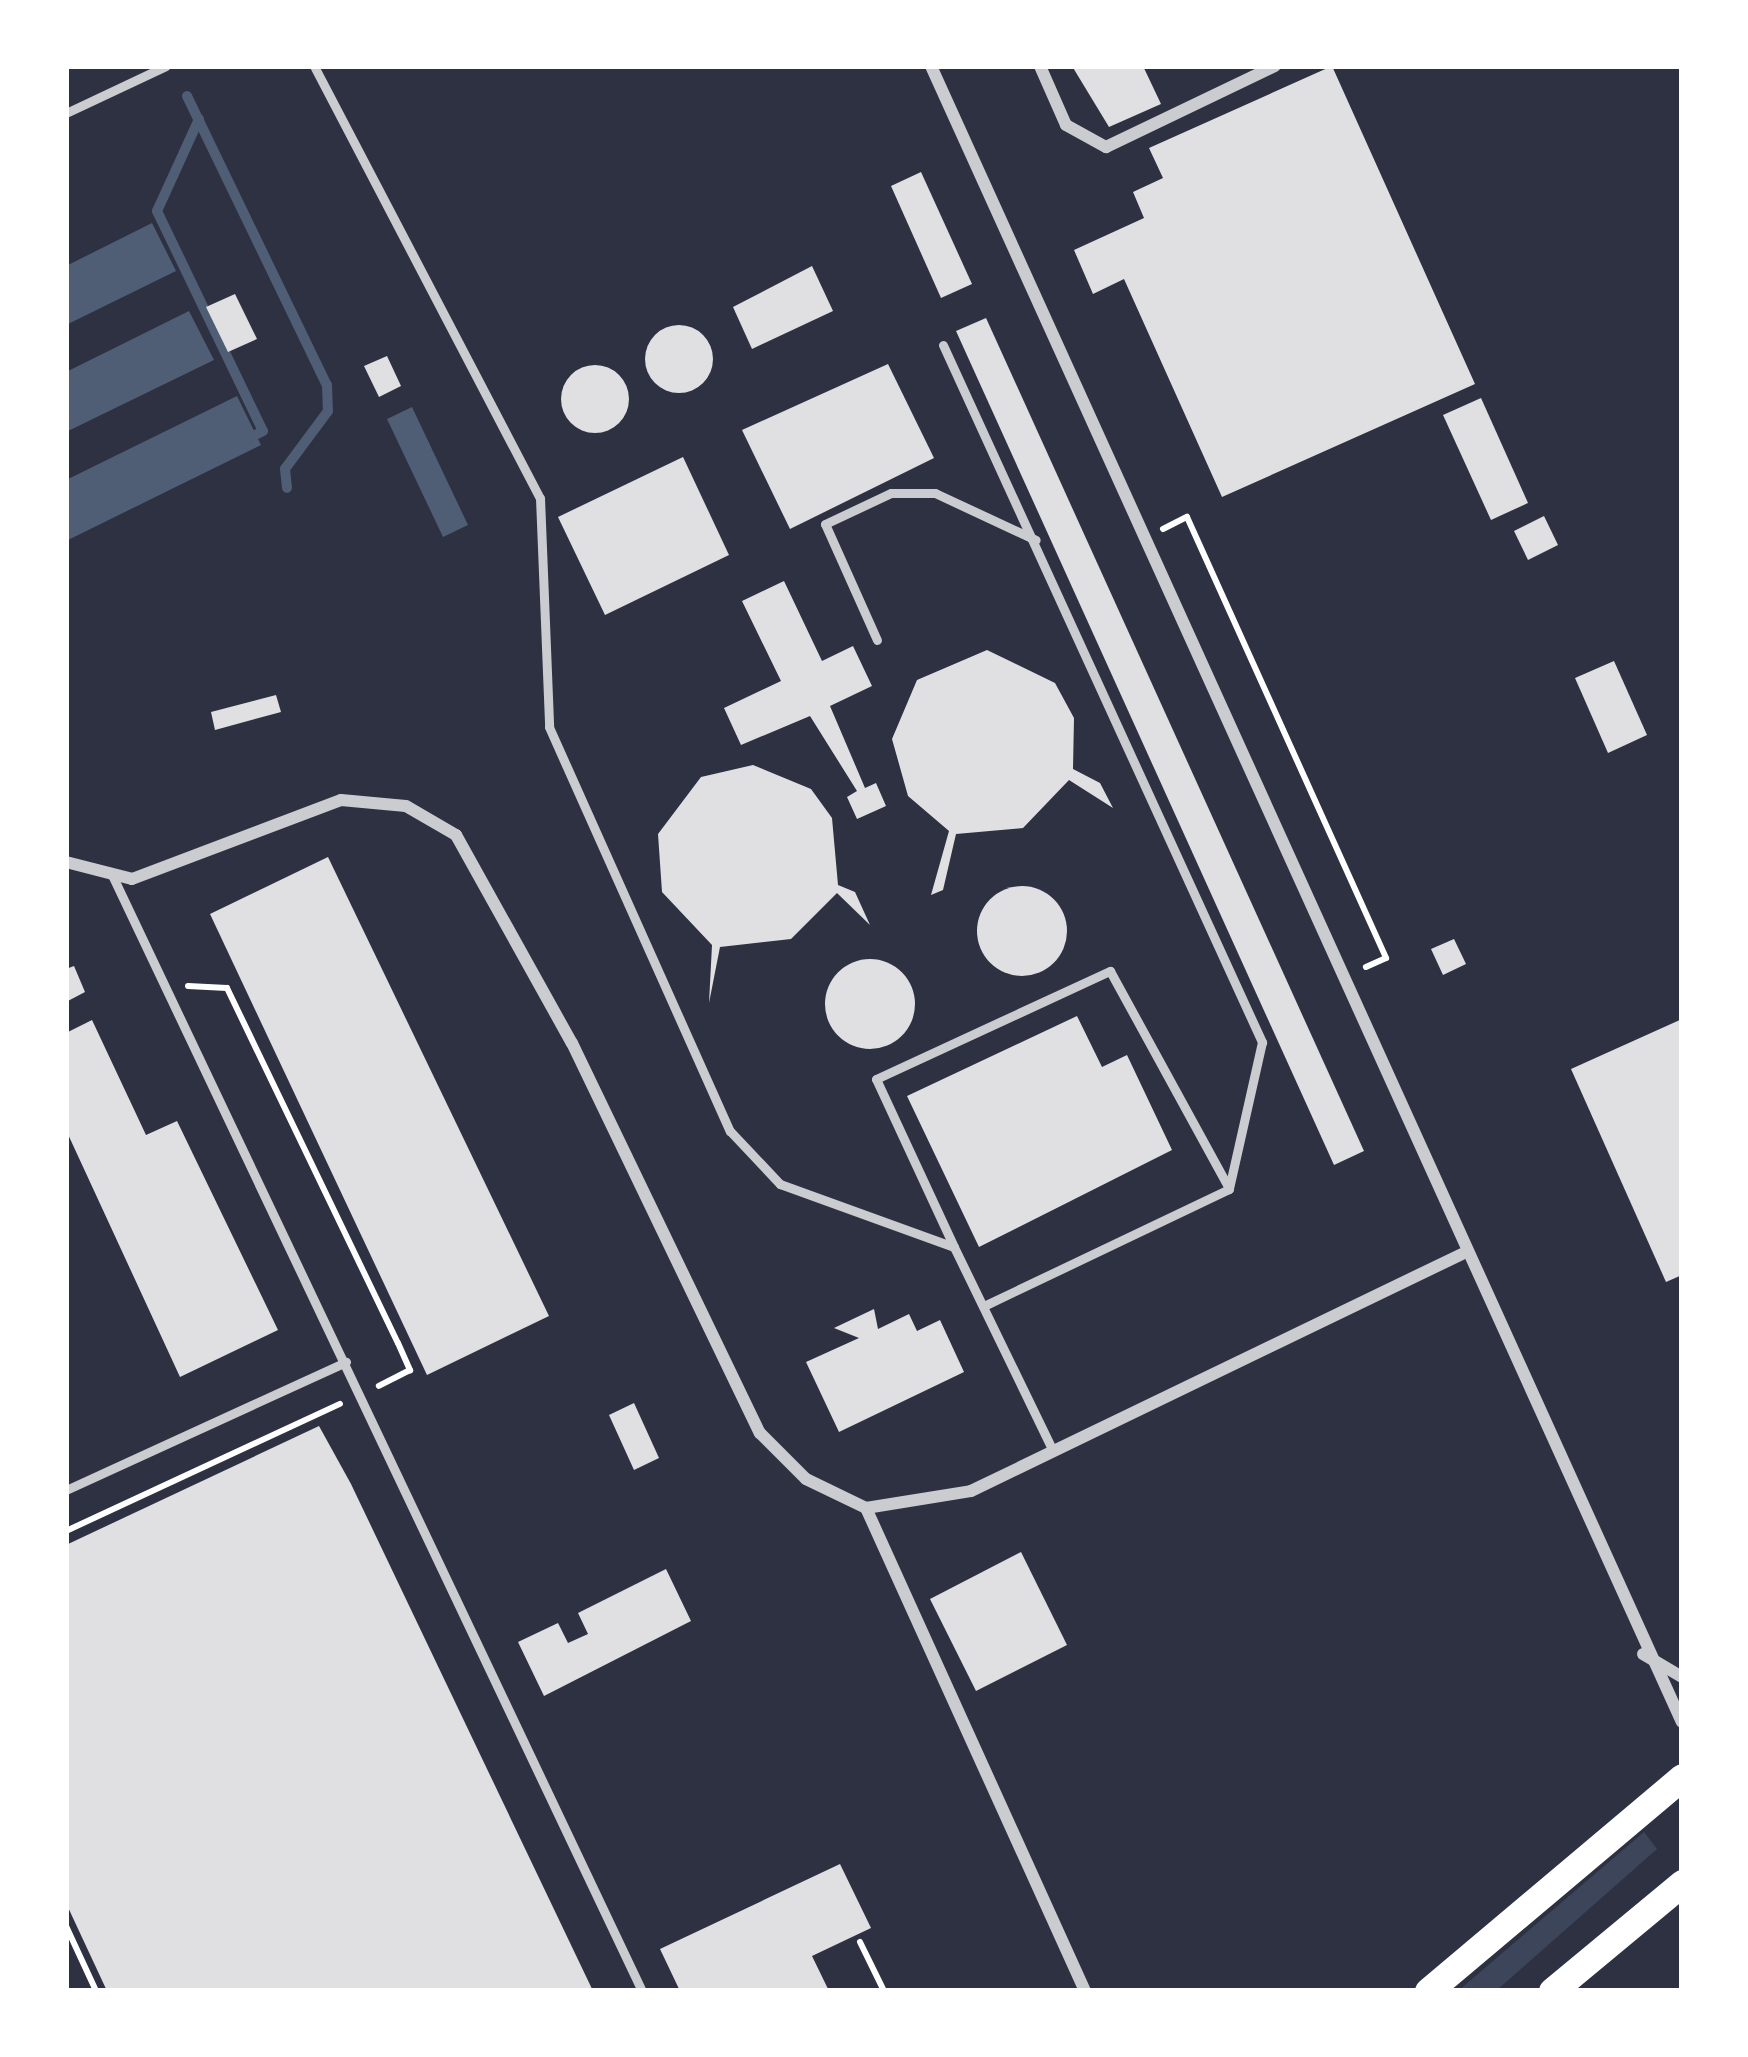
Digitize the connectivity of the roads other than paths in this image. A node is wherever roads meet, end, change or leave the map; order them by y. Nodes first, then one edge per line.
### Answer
1 (166, 66) edge
2 (314, 66) edge
3 (931, 66) edge
4 (1040, 66) edge
5 (1275, 66) edge
6 (66, 113) edge
7 (943, 345) dead end
8 (1036, 540) junction
9 (877, 640) dead end
10 (66, 862) edge
11 (112, 877) junction
12 (1229, 1189) junction
13 (954, 1247) junction
14 (1462, 1254) junction
15 (984, 1306) junction
16 (346, 1362) junction
17 (1053, 1451) junction
18 (66, 1490) edge
19 (866, 1508) junction
20 (1642, 1653) junction
21 (1682, 1677) edge
22 (1682, 1722) edge
23 (1682, 1777) edge
24 (1682, 1883) edge
25 (642, 1991) edge
26 (1085, 1991) edge
27 (1428, 1991) edge
28 (1552, 1991) edge

1 - 6 lane
2 - 13 lane
3 - 14 street
4 - 5 street
7 - 8 lane
8 - 9 lane
8 - 12 lane
10 - 11 street
11 - 16 lane
11 - 19 street
12 - 13 lane
12 - 15 lane
13 - 15 lane
14 - 17 street
14 - 20 street
15 - 17 lane
16 - 18 lane
16 - 25 lane
17 - 19 street
19 - 26 street
20 - 21 street
20 - 22 street
23 - 27 main road
24 - 28 main road

